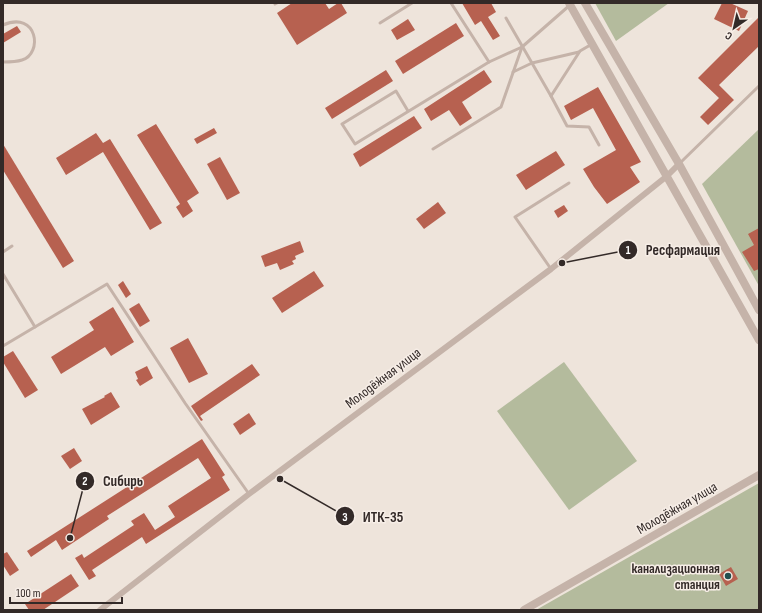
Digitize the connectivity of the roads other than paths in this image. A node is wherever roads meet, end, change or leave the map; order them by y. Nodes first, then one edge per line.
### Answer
1 (412, 3) edge
2 (451, 3) edge
3 (585, 3) edge
4 (570, 4) edge
5 (506, 18) dead end
6 (380, 23) dead end
7 (3, 25) edge
8 (592, 44) junction
9 (522, 46) junction
10 (580, 52) junction
11 (3, 62) edge
12 (489, 62) junction
13 (532, 63) junction
14 (513, 72) junction
15 (759, 86) edge
16 (551, 96) junction
17 (408, 111) junction
18 (599, 145) dead end
19 (433, 149) dead end
20 (679, 164) junction
21 (667, 176) junction
22 (569, 183) dead end
23 (12, 246) dead end
24 (3, 252) edge
25 (551, 269) junction
26 (3, 274) edge
27 (759, 310) edge
28 (35, 327) junction
29 (759, 340) edge
30 (3, 346) edge
31 (759, 475) edge
32 (249, 494) junction
33 (100, 610) edge
34 (524, 610) edge

1 - 6 lane
2 - 12 lane
3 - 20 street
4 - 8 street
4 - 9 lane
5 - 9 lane
7 - 11 lane
8 - 10 lane
8 - 21 street
9 - 12 lane
9 - 13 lane
9 - 14 lane
10 - 13 lane
10 - 16 lane
12 - 17 lane
13 - 14 lane
13 - 16 lane
14 - 19 lane
15 - 20 lane
16 - 18 lane
17 - 17 lane
20 - 21 street, Молодёжная улица
20 - 27 street
21 - 25 street, Молодёжная улица
21 - 29 street
22 - 25 lane
23 - 24 lane
25 - 32 street, Молодёжная улица
26 - 28 lane
28 - 30 lane
28 - 32 lane
31 - 34 street, Молодёжная улица
32 - 33 street, Молодёжная улица

